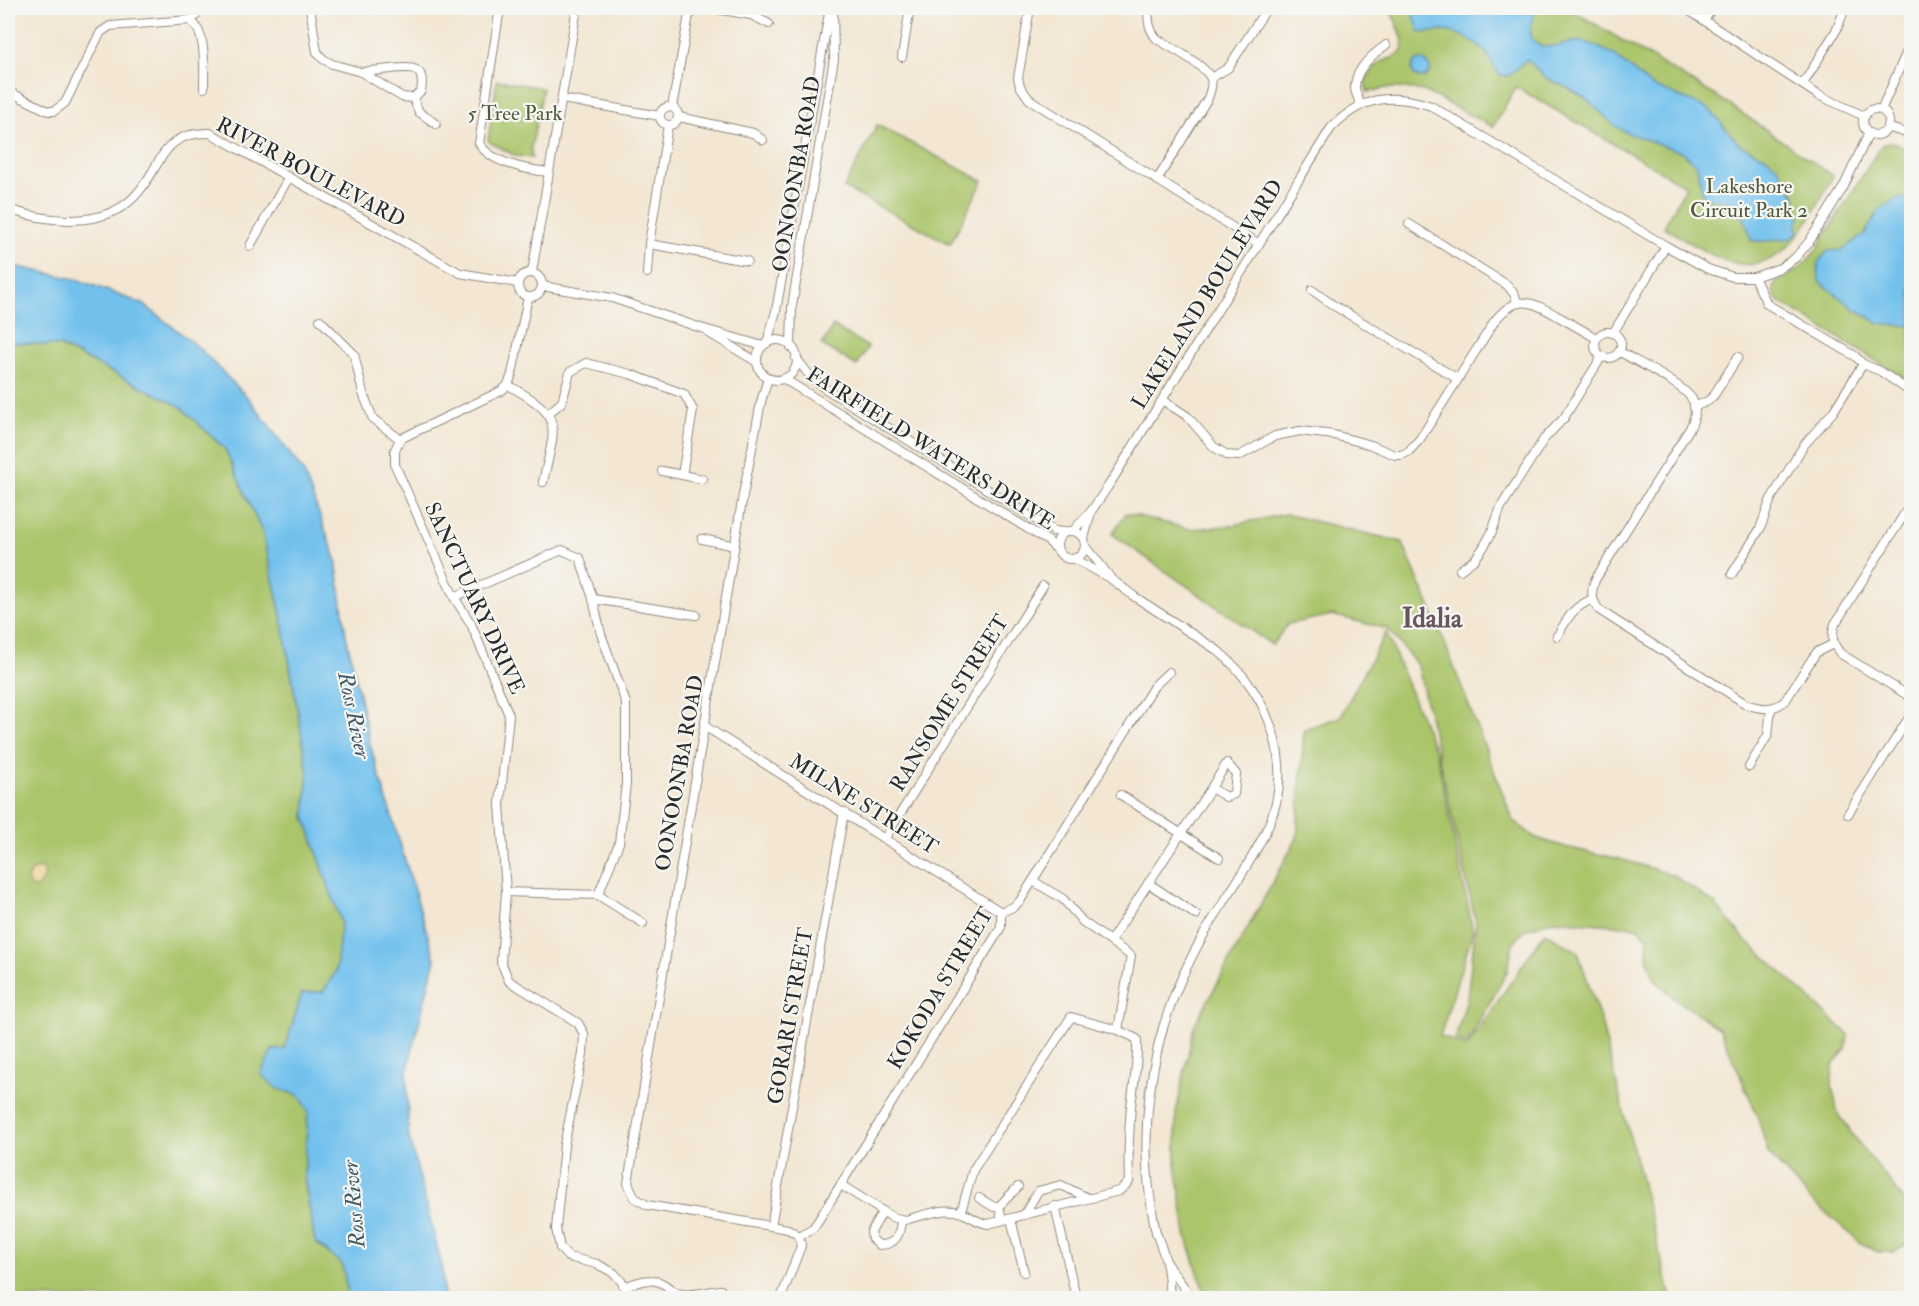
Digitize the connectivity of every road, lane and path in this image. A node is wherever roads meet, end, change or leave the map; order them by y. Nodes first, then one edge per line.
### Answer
1 (199, 8) edge
2 (310, 8) edge
3 (500, 8) edge
4 (577, 8) edge
5 (700, 8) edge
6 (711, 8) edge
7 (831, 8) edge
8 (910, 8) edge
9 (1030, 8) edge
10 (1149, 8) edge
11 (1267, 8) edge
12 (1685, 8) edge
13 (1712, 8) edge
14 (1845, 8) edge
15 (1705, 19) junction
16 (190, 20) junction
17 (769, 24) dead end
18 (1911, 40) edge
19 (1386, 45) dead end
20 (902, 57) dead end
21 (361, 72) junction
22 (1211, 78) junction
23 (1803, 84) junction
24 (204, 88) dead end
25 (8, 92) edge
26 (412, 98) junction
27 (562, 99) junction
28 (1361, 105) junction
29 (672, 107) junction
30 (1881, 110) junction
31 (660, 116) junction
32 (1864, 116) junction
33 (679, 117) junction
34 (436, 124) dead end
35 (668, 125) junction
36 (1887, 127) junction
37 (1869, 133) junction
38 (1911, 135) edge
39 (763, 140) dead end
40 (549, 172) junction
41 (289, 177) junction
42 (1157, 180) junction
43 (8, 208) edge
44 (1409, 224) dead end
45 (649, 244) junction
46 (1259, 244) junction
47 (250, 246) dead end
48 (1666, 246) junction
49 (747, 261) dead end
50 (532, 272) junction
51 (647, 273) dead end
52 (1754, 277) junction
53 (518, 283) junction
54 (542, 286) junction
55 (1312, 290) dead end
56 (528, 297) junction
57 (1517, 303) junction
58 (320, 320) dead end
59 (701, 328) junction
60 (1613, 333) junction
61 (1596, 338) junction
62 (765, 344) junction
63 (791, 347) junction
64 (1619, 351) junction
65 (1602, 356) junction
66 (1738, 357) dead end
67 (796, 358) junction
68 (757, 362) junction
69 (1863, 364) junction
70 (768, 378) junction
71 (784, 379) junction
72 (1458, 379) junction
73 (508, 385) junction
74 (1911, 393) edge
75 (1162, 400) junction
76 (1694, 407) junction
77 (549, 413) junction
78 (400, 439) junction
79 (662, 471) dead end
80 (682, 475) junction
81 (702, 478) dead end
82 (543, 482) dead end
83 (1911, 502) edge
84 (1092, 510) junction
85 (1069, 532) junction
86 (702, 539) dead end
87 (1084, 542) junction
88 (735, 546) junction
89 (1057, 550) junction
90 (1076, 559) junction
91 (1460, 570) dead end
92 (1732, 574) dead end
93 (1111, 579) junction
94 (1043, 586) dead end
95 (454, 597) junction
96 (593, 599) junction
97 (1593, 599) junction
98 (696, 615) dead end
99 (1557, 636) dead end
100 (1833, 644) junction
101 (1169, 672) dead end
102 (1911, 698) edge
103 (1771, 708) junction
104 (1911, 712) edge
105 (706, 727) junction
106 (1749, 767) dead end
107 (1211, 788) dead end
108 (1121, 795) dead end
109 (844, 812) junction
110 (1848, 814) dead end
111 (1181, 834) junction
112 (885, 838) junction
113 (1219, 858) dead end
114 (1033, 881) junction
115 (1148, 883) junction
116 (506, 892) junction
117 (598, 895) junction
118 (1001, 912) junction
119 (1196, 915) dead end
120 (643, 922) dead end
121 (1111, 940) junction
122 (1118, 1030) junction
123 (841, 1185) junction
124 (1018, 1187) dead end
125 (979, 1198) dead end
126 (1088, 1198) junction
127 (999, 1206) junction
128 (1055, 1206) junction
129 (883, 1211) junction
130 (961, 1212) junction
131 (1024, 1215) junction
132 (1007, 1219) junction
133 (901, 1220) junction
134 (771, 1226) junction
135 (799, 1236) junction
136 (1166, 1263) junction
137 (1024, 1272) dead end
138 (624, 1287) junction
139 (720, 1290) dead end
140 (1076, 1297) edge
141 (1181, 1298) edge
142 (1193, 1298) edge
143 (627, 1299) edge
144 (781, 1299) edge
145 (1170, 1299) edge

1 - 16 street
2 - 21 street
3 - 40 street
4 - 27 street
5 - 29 street
6 - 17 street
7 - 62 street, OONOONBA ROAD
7 - 63 street, OONOONBA ROAD
8 - 20 street
9 - 42 street
10 - 22 street
11 - 22 street
12 - 15 street
13 - 15 street
14 - 23 street
15 - 23 street
16 - 24 street
16 - 25 street
18 - 30 street
19 - 28 street
21 - 26 street
21 - 26 street
22 - 42 street
23 - 32 street
26 - 34 street
27 - 31 street
27 - 40 street
28 - 46 street, LAKELAND BOULEVARD
28 - 48 street, LAKELAND BOULEVARD
29 - 31 street
29 - 33 street
30 - 32 street
30 - 36 street
31 - 35 street
32 - 37 street
33 - 35 street
33 - 39 street
35 - 45 street
36 - 37 street
36 - 38 street
37 - 52 street, LAKELAND BOULEVARD
40 - 50 street
41 - 43 street, RIVER BOULEVARD
41 - 47 street
41 - 53 street, RIVER BOULEVARD
42 - 46 street
44 - 57 street
45 - 49 street
45 - 51 street
46 - 75 street, LAKELAND BOULEVARD
48 - 52 street, LAKELAND BOULEVARD
48 - 60 street
50 - 53 street
50 - 54 street
52 - 69 street
53 - 56 street
54 - 56 street
54 - 59 street
55 - 72 street
56 - 73 street
57 - 61 street
57 - 72 street
58 - 78 street
59 - 62 street
59 - 68 street
60 - 61 street
60 - 64 street
61 - 65 street
62 - 63 street
62 - 68 street
63 - 67 street
64 - 65 street
64 - 76 street
65 - 91 street
66 - 76 street
67 - 71 street
67 - 85 street, FAIRFIELD WATERS DRIVE
68 - 70 street
69 - 74 street
69 - 92 street
70 - 71 street
70 - 88 street, OONOONBA ROAD
71 - 89 street, FAIRFIELD WATERS DRIVE
72 - 75 street
73 - 77 street
73 - 78 street
75 - 84 street, LAKELAND BOULEVARD
76 - 97 street
77 - 80 street
77 - 82 street
78 - 95 street, SANCTUARY DRIVE
79 - 80 street
80 - 81 street
83 - 100 street
84 - 85 street, LAKELAND BOULEVARD
84 - 87 street, LAKELAND BOULEVARD
85 - 87 street
85 - 89 street
86 - 88 street
87 - 90 street
87 - 93 street
88 - 105 street, OONOONBA ROAD
89 - 90 street
90 - 93 street
93 - 136 street
94 - 112 street, RANSOME STREET
95 - 96 street
95 - 116 street, SANCTUARY DRIVE
96 - 98 street
96 - 117 street
97 - 99 street
97 - 103 street
100 - 102 street
100 - 103 street
101 - 114 street, KOKODA STREET
103 - 106 street
104 - 110 street
105 - 109 street, MILNE STREET
105 - 134 street, OONOONBA ROAD
107 - 111 street
108 - 111 street
109 - 112 street, MILNE STREET
109 - 134 street, GORARI STREET
111 - 113 street
111 - 115 street
112 - 118 street, MILNE STREET
114 - 118 street, KOKODA STREET
114 - 121 street
115 - 119 street
115 - 121 street
116 - 117 street
116 - 138 street, SANCTUARY DRIVE
117 - 120 street
118 - 123 street, KOKODA STREET
121 - 122 street
122 - 126 street
122 - 130 street
123 - 129 street
123 - 135 street, KOKODA STREET
124 - 127 street
125 - 127 street
126 - 128 street
126 - 131 street
127 - 132 street
128 - 131 street
128 - 140 street
129 - 133 street
129 - 133 street
130 - 132 street
130 - 133 street
131 - 132 street
132 - 137 street
134 - 135 street
135 - 144 street
136 - 142 street
136 - 145 street
138 - 139 street
138 - 143 street
141 - 142 street

